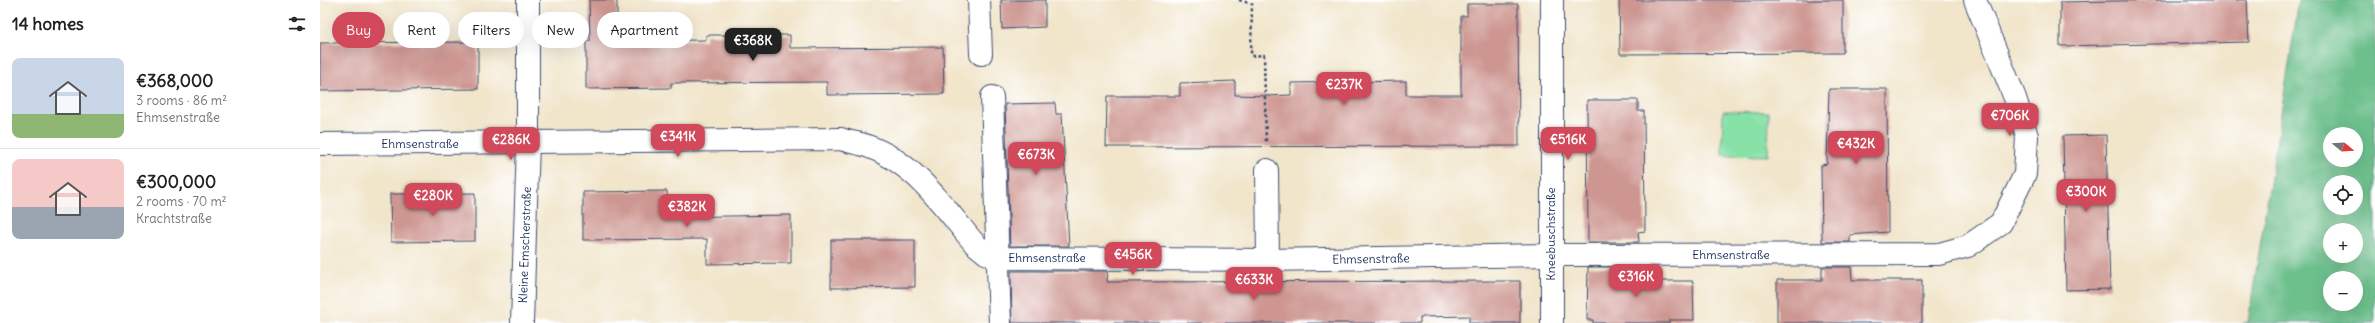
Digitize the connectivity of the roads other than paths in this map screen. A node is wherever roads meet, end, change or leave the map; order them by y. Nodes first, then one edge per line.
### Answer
1 (528, 0) edge
2 (979, 0) edge
3 (1552, 0) edge
4 (1975, 0) edge
5 (981, 54) dead end
6 (992, 97) dead end
7 (528, 143) junction
8 (320, 144) edge
9 (1267, 170) road end
10 (1551, 255) junction
11 (998, 258) junction
12 (1268, 260) junction
13 (522, 323) edge
14 (1000, 323) edge
15 (1552, 323) edge

1 - 7 street, Kleine Emscherstraße
2 - 5 street
3 - 10 street, Kneebuschstraße
4 - 10 street, Ehmsenstraße
6 - 11 street
7 - 8 street, Ehmsenstraße
7 - 11 street, Ehmsenstraße
7 - 13 street, Kleine Emscherstraße
9 - 12 street
10 - 12 street, Ehmsenstraße
10 - 15 street, Kneebuschstraße
11 - 12 street, Ehmsenstraße
11 - 14 street

